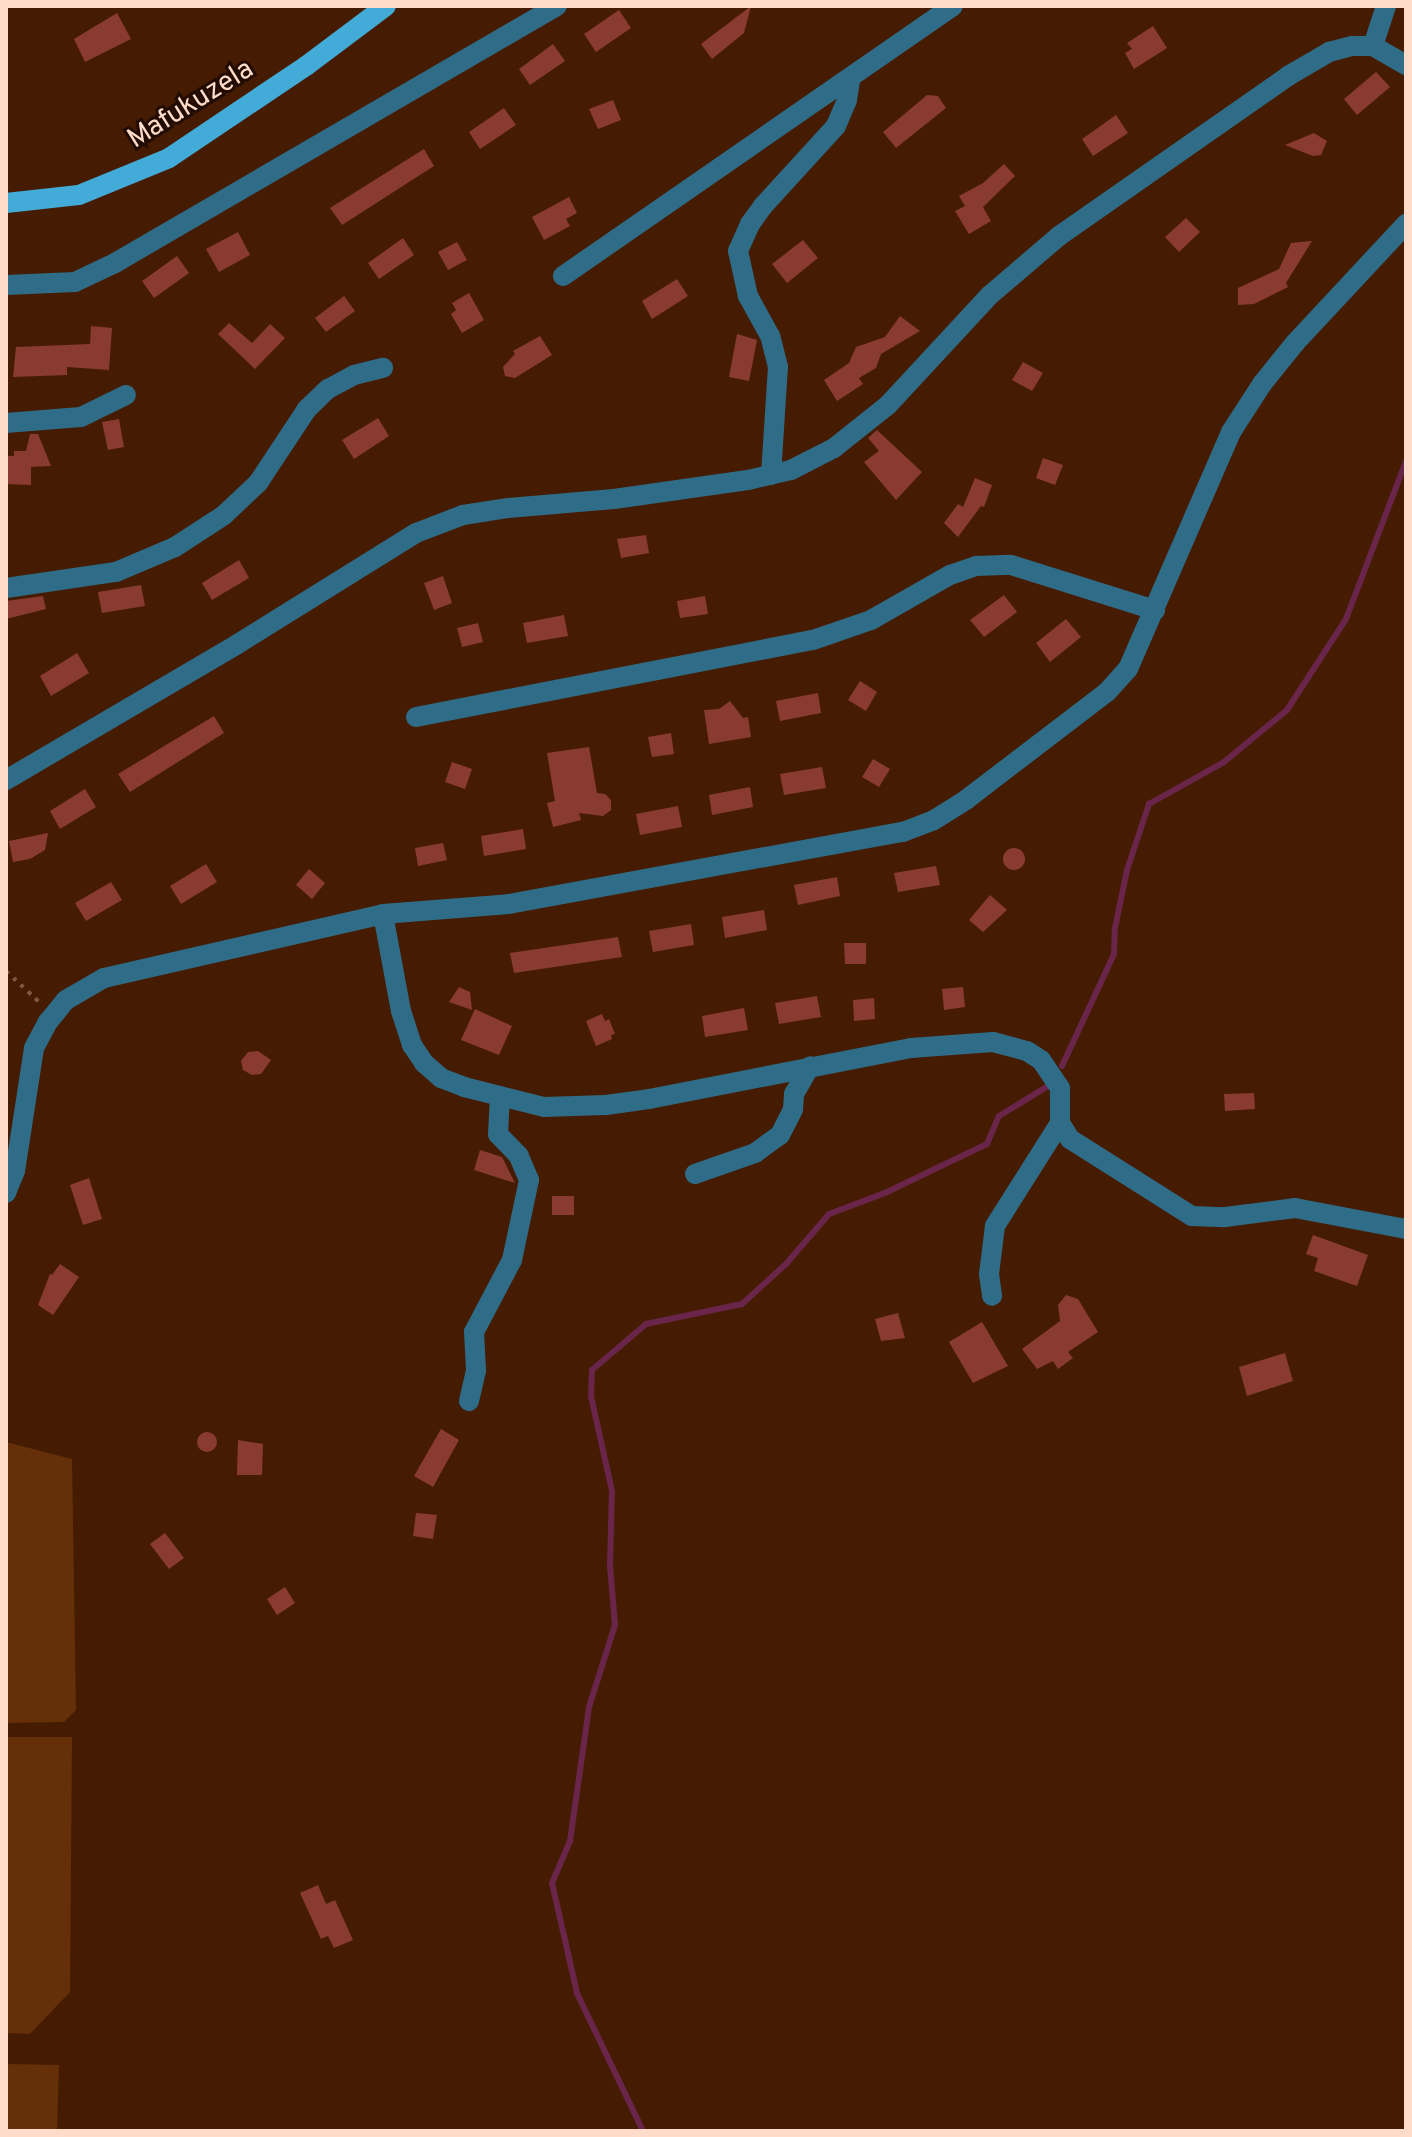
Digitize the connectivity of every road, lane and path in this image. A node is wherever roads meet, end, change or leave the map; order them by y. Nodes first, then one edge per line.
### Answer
1 (386, 6) edge
2 (557, 6) edge
3 (953, 6) edge
4 (1386, 6) edge
5 (1373, 46) junction
6 (1406, 65) edge
7 (850, 80) junction
8 (6, 203) edge
9 (1406, 224) edge
10 (563, 276) dead end
11 (6, 285) edge
12 (383, 368) dead end
13 (126, 395) dead end
14 (6, 423) edge
15 (771, 475) junction
16 (6, 588) edge
17 (1155, 610) junction
18 (416, 717) dead end
19 (6, 780) edge
20 (383, 914) junction
21 (6, 971) edge
22 (53, 1016) junction
23 (810, 1066) junction
24 (500, 1096) junction
25 (1060, 1123) junction
26 (695, 1174) dead end
27 (6, 1193) edge
28 (1406, 1229) edge
29 (992, 1296) dead end
30 (469, 1401) dead end

1 - 8 main road, Mafukuzela
2 - 11 street
3 - 7 street
4 - 5 street
5 - 6 street
5 - 15 street
7 - 10 street
7 - 15 street
9 - 17 street
12 - 16 street
13 - 14 street
15 - 19 street
17 - 18 street
17 - 20 street
20 - 22 street
20 - 24 street
21 - 22 path
22 - 27 street
23 - 24 street
23 - 25 street
23 - 26 street
24 - 30 street
25 - 28 street
25 - 29 street

